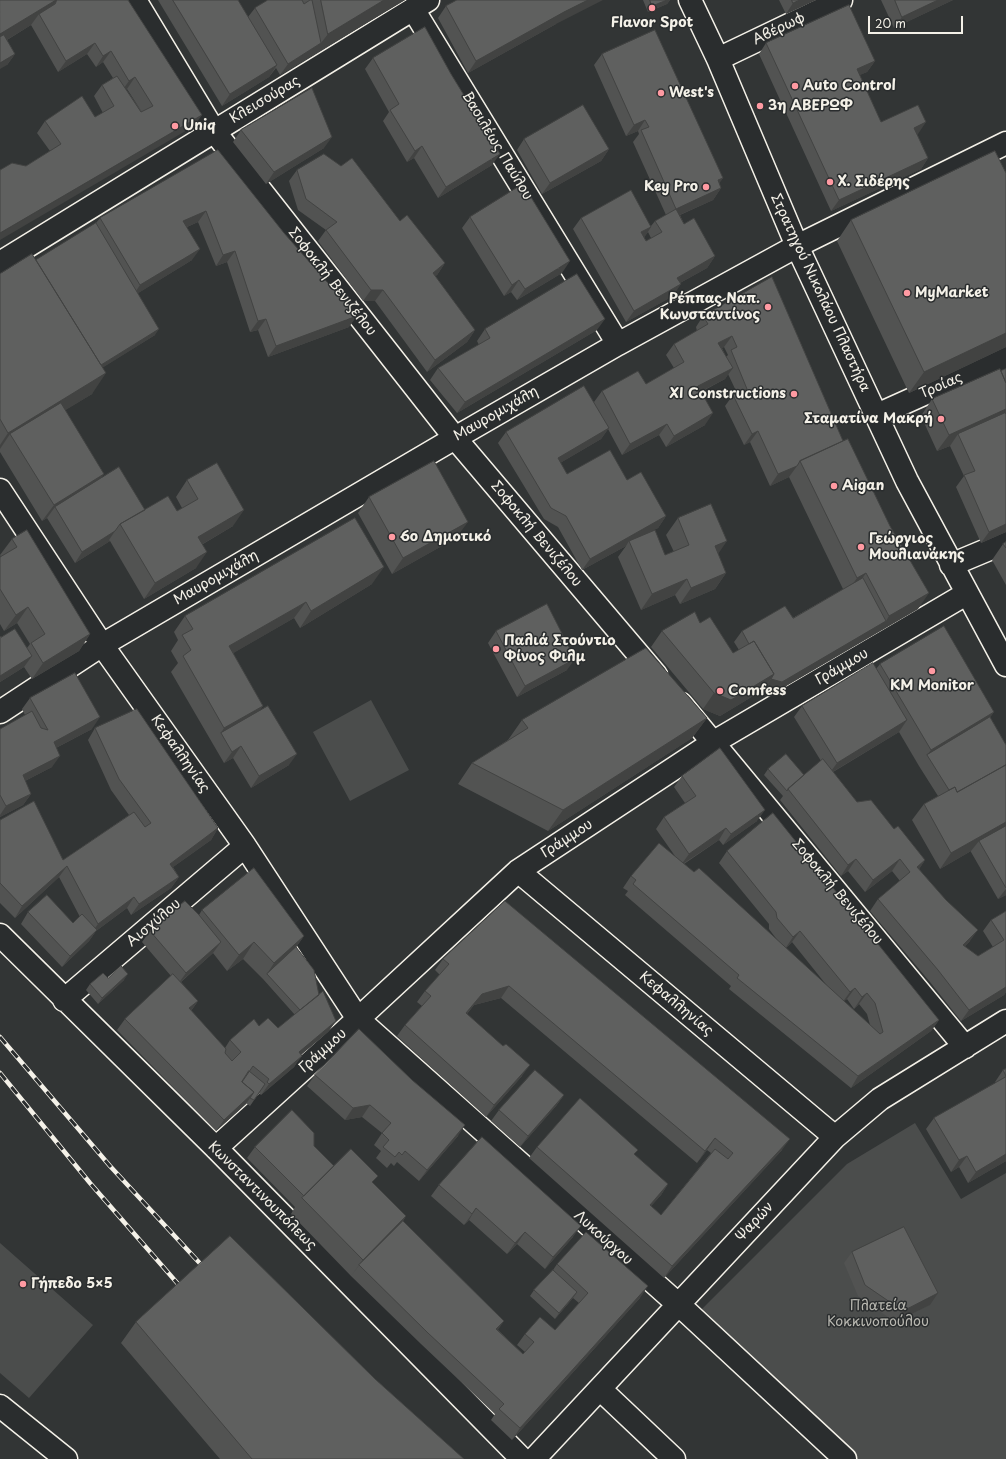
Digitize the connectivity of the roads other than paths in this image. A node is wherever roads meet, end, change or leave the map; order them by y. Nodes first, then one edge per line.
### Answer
1 (135, 0) edge
2 (690, 0) edge
3 (841, 0) edge
4 (421, 5) edge
5 (718, 59) junction
6 (214, 131) junction
7 (1006, 143) edge
8 (797, 246) junction
9 (0, 263) edge
10 (618, 344) junction
11 (1006, 356) edge
12 (877, 415) junction
13 (454, 438) junction
14 (0, 490) edge
15 (1006, 542) edge
16 (951, 565) junction
17 (966, 594) junction
18 (102, 645) junction
19 (1006, 665) edge
20 (0, 712) edge
21 (714, 742) junction
22 (245, 846) junction
23 (518, 871) junction
24 (0, 935) edge
25 (64, 1000) junction
26 (358, 1019) junction
27 (1006, 1021) edge
28 (965, 1046) junction
29 (835, 1137) junction
30 (216, 1148) junction
31 (677, 1304) junction
32 (600, 1389) junction
33 (0, 1406) edge
34 (66, 1459) edge
35 (522, 1459) edge
36 (534, 1459) edge
37 (674, 1459) edge
38 (845, 1459) edge

1 - 6 street, Σοφοκλή Βενιζέλου
2 - 5 street, Στρατηγού Νικολάου Πλαστήρα
3 - 5 street, Αβέρωφ
4 - 6 street, Κλεισούρας
4 - 10 street, Βασιλέως Παύλου
5 - 8 street, Στρατηγού Νικολάου Πλαστήρα
6 - 9 street, Κλεισούρας
6 - 13 street, Σοφοκλή Βενιζέλου
7 - 8 street, Μαυρομιχάλη
8 - 10 street, Μαυρομιχάλη
8 - 12 street, Στρατηγού Νικολάου Πλαστήρα
10 - 13 street, Μαυρομιχάλη
11 - 12 street, Τροίας
12 - 16 street, Στρατηγού Νικολάου Πλαστήρα
13 - 18 street, Μαυρομιχάλη
13 - 21 street, Σοφοκλή Βενιζέλου
14 - 18 street, Κεφαλληνίας
15 - 16 street
16 - 17 street, Στρατηγού Νικολάου Πλαστήρα
17 - 19 street, Στρατηγού Νικολάου Πλαστήρα
17 - 21 street, Γράμμου
18 - 20 street, Μαυρομιχάλη
18 - 22 street, Κεφαλληνίας
21 - 23 street, Γράμμου
21 - 28 street, Σοφοκλή Βενιζέλου
22 - 25 street, Αισχύλου
22 - 26 street, Κεφαλληνίας
23 - 26 street, Γράμμου
23 - 29 street, Κεφαλληνίας
24 - 25 street, Κωνσταντινουπόλεως
25 - 30 street, Κωνσταντινουπόλεως
26 - 30 street, Γράμμου
26 - 31 street, Λυκούργου
27 - 28 street, Ψαρών
28 - 29 street, Ψαρών
29 - 31 street, Ψαρών
30 - 35 street, Κωνσταντινουπόλεως
31 - 32 street, Ψαρών
31 - 38 street, Λυκούργου
32 - 36 street, Ψαρών
32 - 37 street
33 - 34 street

